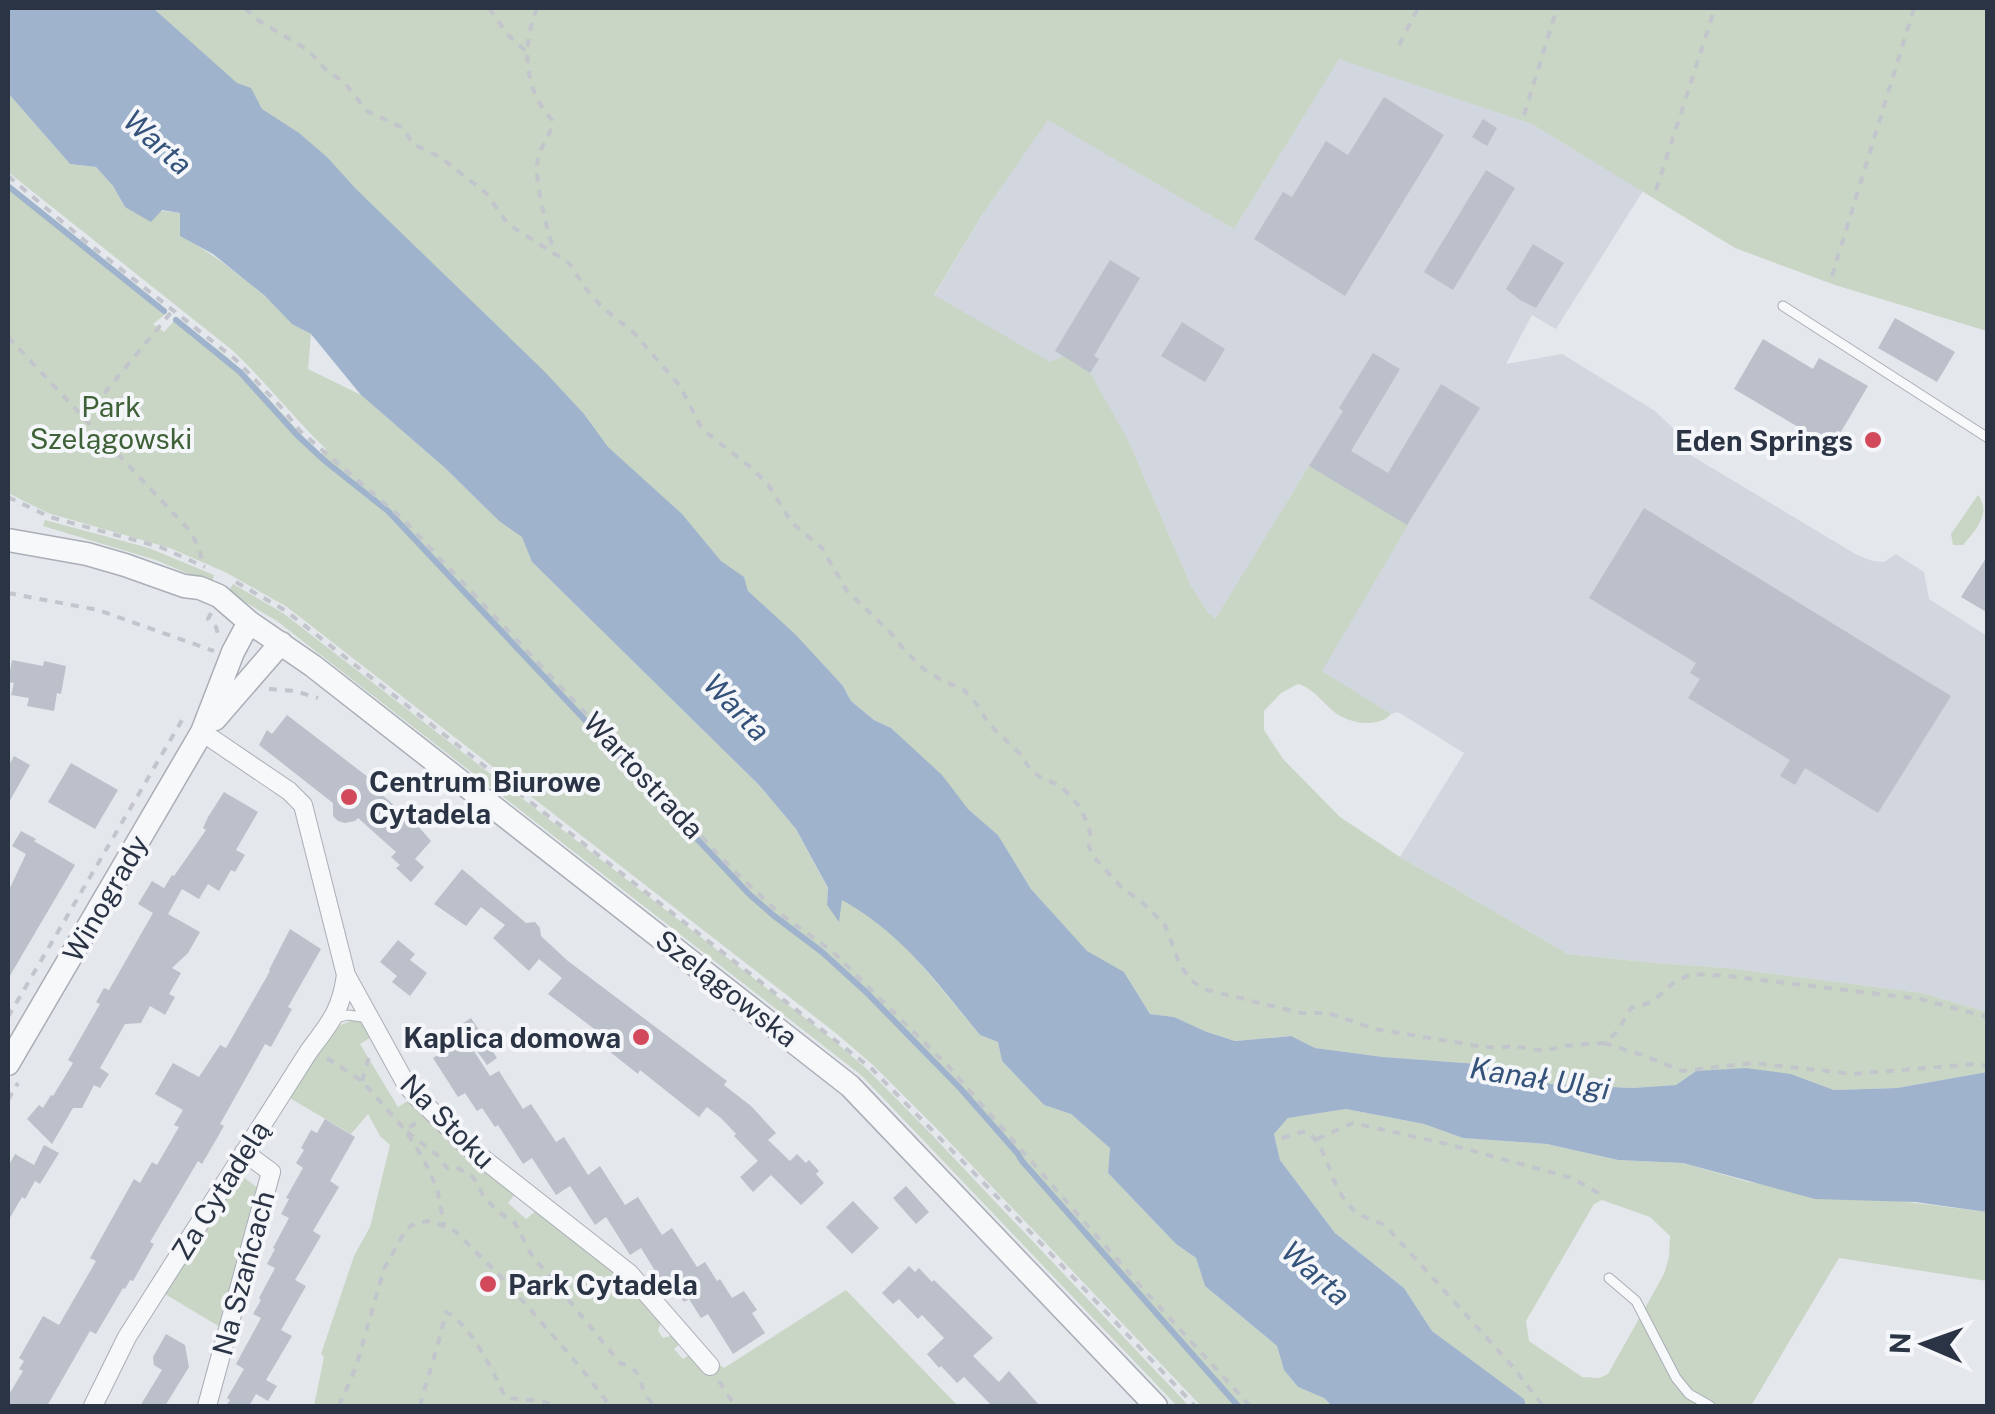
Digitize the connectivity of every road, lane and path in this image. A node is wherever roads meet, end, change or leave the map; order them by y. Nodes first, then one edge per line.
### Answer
1 (245, 8) edge
2 (489, 8) edge
3 (537, 8) edge
4 (1418, 8) edge
5 (1557, 8) edge
6 (1715, 8) edge
7 (1914, 8) edge
8 (1399, 45) dead end
9 (528, 52) junction
10 (1524, 115) dead end
11 (8, 176) edge
12 (1656, 190) dead end
13 (554, 252) junction
14 (1832, 276) dead end
15 (1784, 306) dead end
16 (173, 310) junction
17 (8, 337) edge
18 (84, 418) junction
19 (1988, 438) edge
20 (8, 540) edge
21 (202, 566) dead end
22 (8, 593) edge
23 (209, 616) dead end
24 (249, 622) junction
25 (281, 643) junction
26 (218, 652) junction
27 (216, 659) dead end
28 (269, 689) dead end
29 (328, 703) dead end
30 (185, 714) dead end
31 (202, 732) junction
32 (346, 975) junction
33 (8, 1017) edge
34 (1988, 1017) edge
35 (371, 1018) junction
36 (332, 1019) junction
37 (1604, 1043) junction
38 (384, 1044) junction
39 (311, 1048) junction
40 (8, 1064) edge
41 (1988, 1066) edge
42 (362, 1081) junction
43 (405, 1130) junction
44 (1282, 1138) dead end
45 (1317, 1139) junction
46 (244, 1152) junction
47 (1600, 1194) dead end
48 (444, 1225) junction
49 (1609, 1278) dead end
50 (710, 1366) joint
51 (93, 1406) edge
52 (207, 1406) edge
53 (339, 1406) edge
54 (420, 1406) edge
55 (556, 1406) edge
56 (608, 1406) edge
57 (654, 1406) edge
58 (735, 1406) edge
59 (1156, 1406) edge
60 (1250, 1406) edge
61 (1542, 1406) edge
62 (1710, 1406) edge

1 - 13 path
2 - 9 path
3 - 9 path
4 - 8 path
5 - 10 path
6 - 12 path
7 - 14 path
9 - 13 path
11 - 16 path, Wartostrada
13 - 37 path
15 - 19 lane
16 - 18 path
16 - 60 path, Wartostrada
17 - 18 path
18 - 21 path
20 - 24 street, Szelągowska
22 - 26 path
23 - 26 path
24 - 25 street, Szelągowska
24 - 31 street, Winogrady
25 - 31 street, Winogrady
25 - 59 street, Szelągowska
26 - 27 path
28 - 29 path
30 - 33 path
31 - 32 street, Na Stoku
31 - 40 street, Winogrady
32 - 35 street, Na Stoku
32 - 36 street, Za Cytadelą
34 - 37 path
35 - 36 lane
35 - 38 street, Na Stoku
36 - 39 street, Za Cytadelą
37 - 41 path
38 - 42 path
38 - 50 street, Na Stoku
39 - 42 path
39 - 46 street, Za Cytadelą
42 - 43 path
43 - 48 path
43 - 57 path
44 - 45 path
45 - 47 path
45 - 61 path
46 - 51 street, Za Cytadelą
46 - 52 street, Na Szańcach
48 - 53 path
48 - 56 path
49 - 62 lane
50 - 58 path
54 - 55 path

